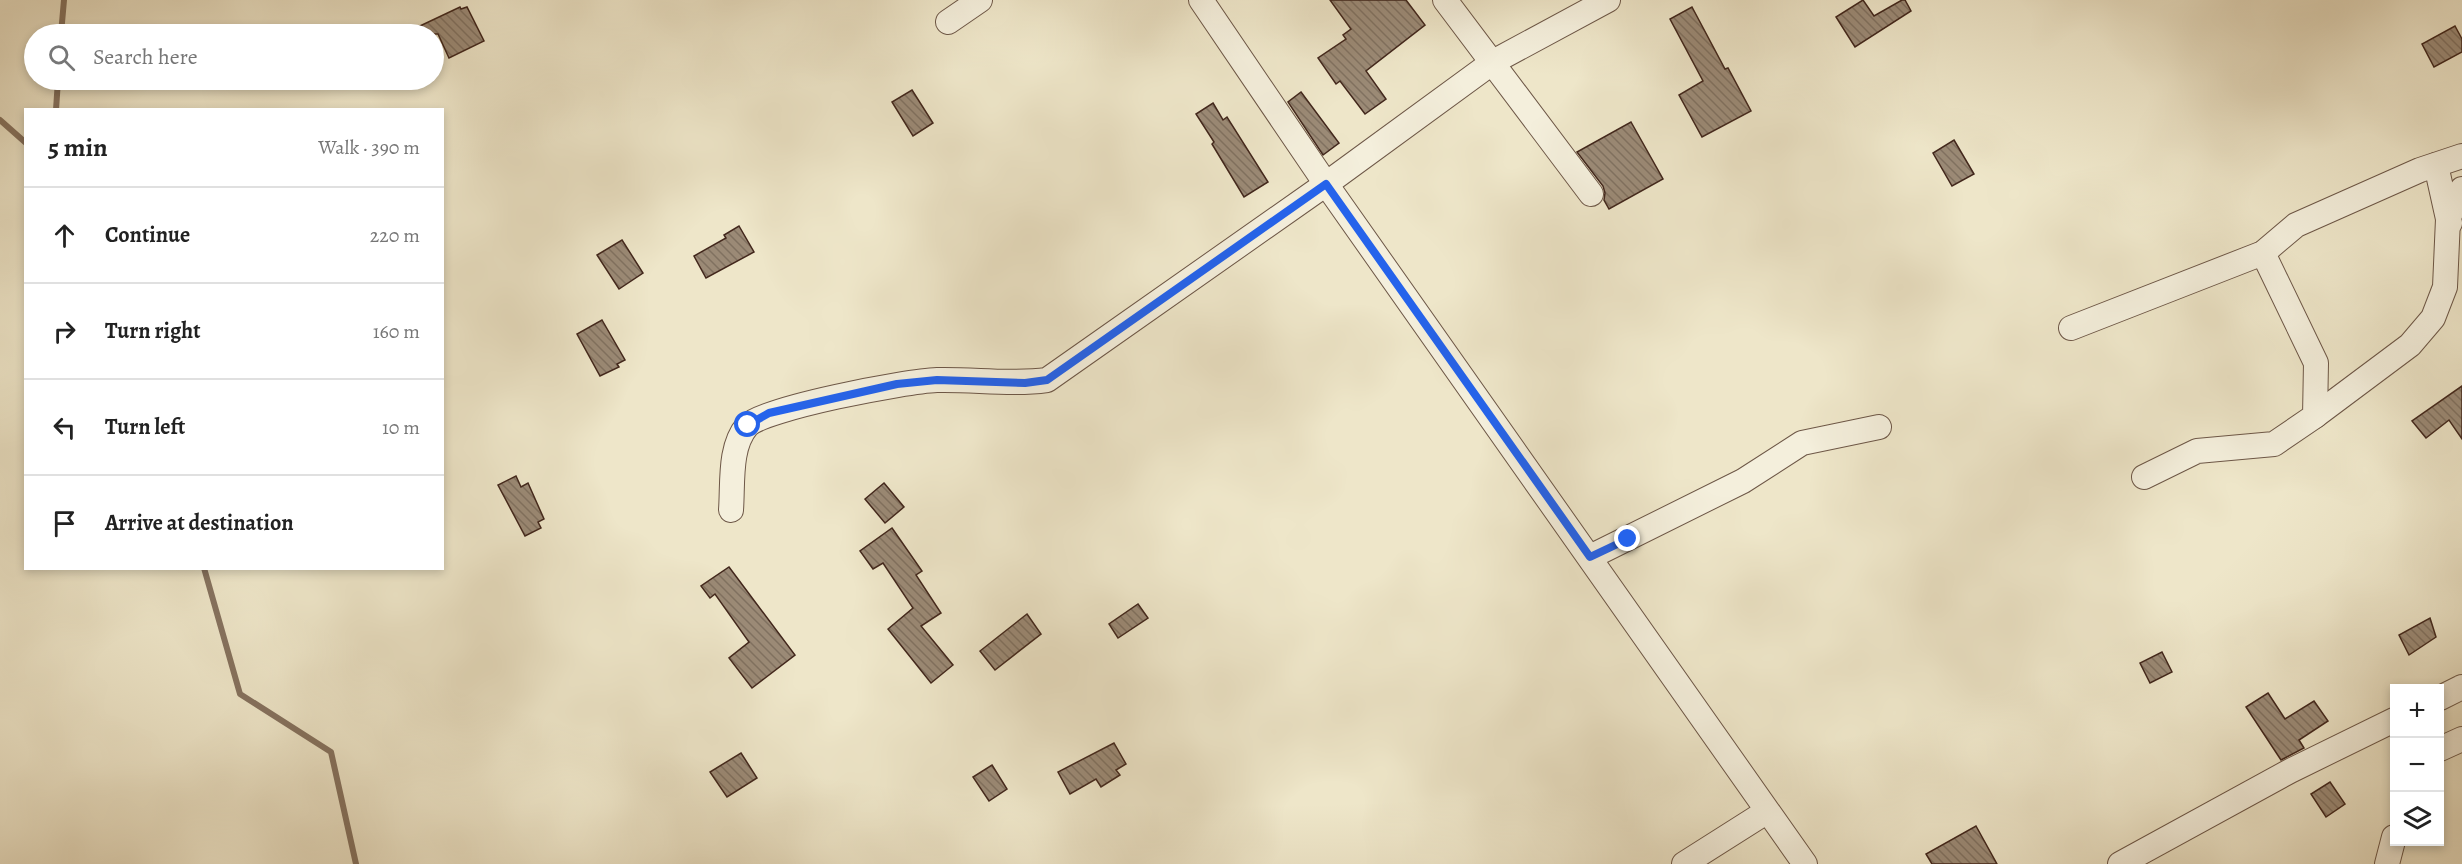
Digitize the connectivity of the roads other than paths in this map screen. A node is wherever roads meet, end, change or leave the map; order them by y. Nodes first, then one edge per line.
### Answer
1 (980, 0) edge
2 (1201, 0) edge
3 (1445, 0) edge
4 (1608, 0) edge
5 (948, 22) dead end
6 (1493, 62) junction
7 (2462, 156) edge
8 (2436, 165) junction
9 (1326, 184) junction
10 (2462, 189) edge
11 (1591, 194) dead end
12 (2448, 219) junction
13 (2462, 240) edge
14 (2263, 254) junction
15 (2071, 328) dead end
16 (2315, 416) junction
17 (1879, 427) dead end
18 (2144, 477) dead end
19 (731, 510) dead end
20 (1590, 557) junction
21 (2462, 687) edge
22 (2444, 696) edge
23 (2390, 722) edge
24 (2462, 739) edge
25 (2444, 747) edge
26 (1766, 812) junction
27 (2392, 846) edge
28 (1684, 864) edge
29 (1805, 864) edge
30 (2120, 864) edge
31 (2387, 864) edge

1 - 5 street
2 - 9 street
3 - 6 street
4 - 6 street
6 - 9 street
6 - 11 street
7 - 8 street
8 - 12 street
8 - 14 street
9 - 19 street
9 - 20 street
10 - 12 street
12 - 13 street
12 - 16 street
14 - 15 street
14 - 16 street
16 - 18 street
17 - 20 street
20 - 26 street
21 - 22 street
23 - 30 street
24 - 25 street
26 - 28 street
26 - 29 street
27 - 31 street

